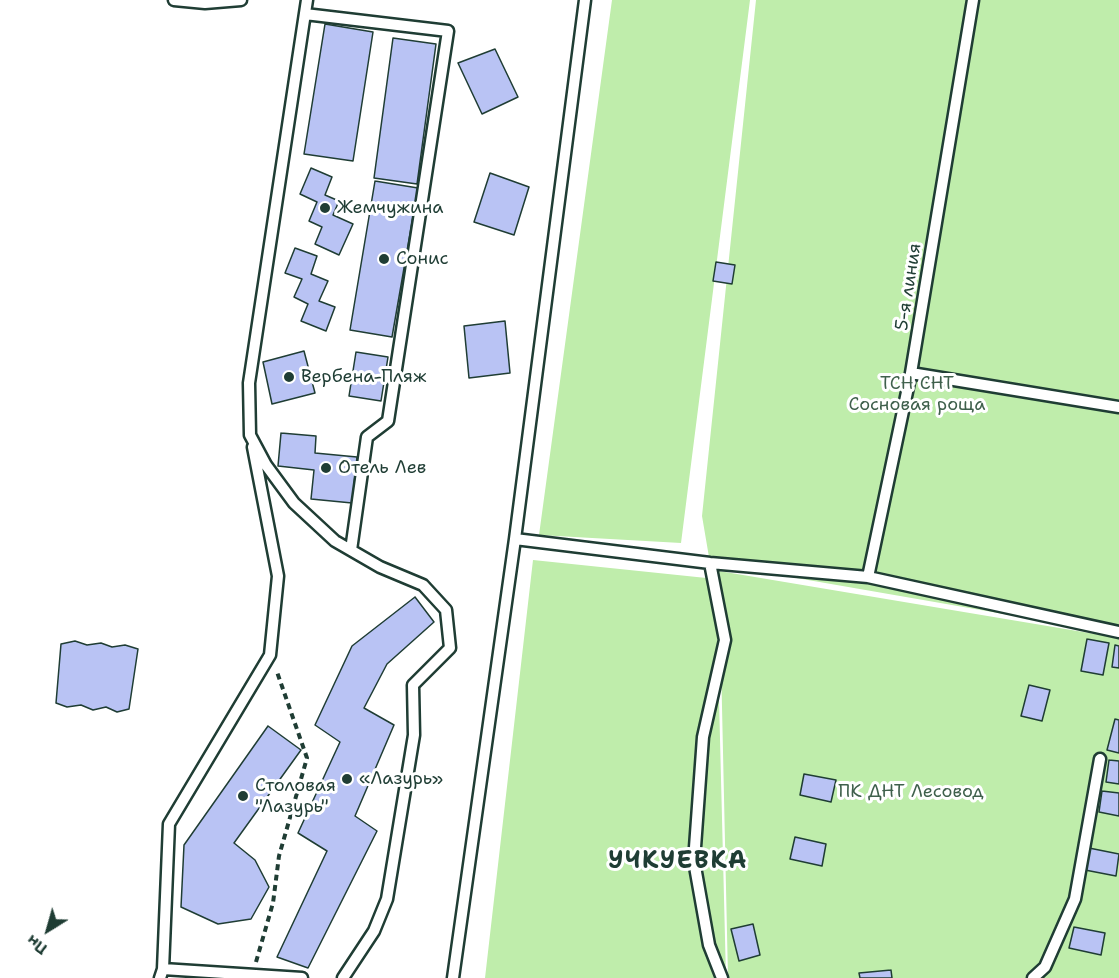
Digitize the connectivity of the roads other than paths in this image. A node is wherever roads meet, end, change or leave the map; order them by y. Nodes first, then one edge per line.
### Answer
1 (174, 0) edge
2 (242, 0) edge
3 (307, 0) edge
4 (585, 0) edge
5 (973, 0) edge
6 (305, 14) junction
7 (911, 373) junction
8 (1119, 406) edge
9 (250, 435) junction
10 (514, 539) junction
11 (351, 550) junction
12 (710, 563) junction
13 (868, 577) junction
14 (1119, 632) edge
15 (1100, 759) dead end
16 (161, 973) edge
17 (302, 978) edge
18 (343, 978) edge
19 (453, 978) edge
20 (722, 978) edge
21 (1033, 978) edge

1 - 2 lane
3 - 6 lane
4 - 10 lane
5 - 7 lane, 5-я линия
6 - 9 lane
6 - 11 lane
7 - 8 lane
7 - 13 lane, 5-я линия
9 - 11 lane
9 - 16 lane
10 - 12 lane
10 - 19 lane
11 - 18 lane
12 - 13 lane
12 - 20 lane
13 - 14 lane
15 - 21 lane
16 - 17 lane

